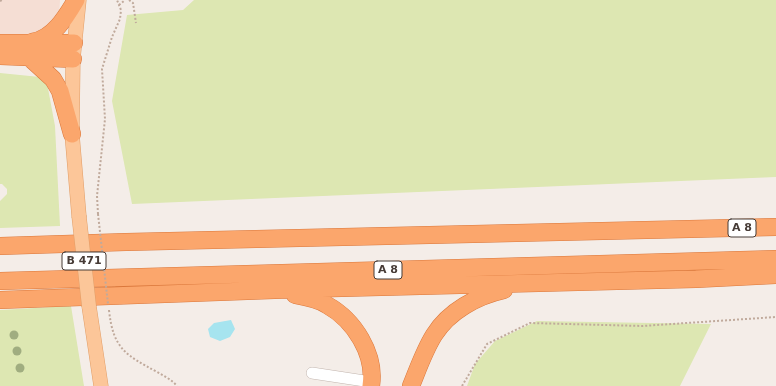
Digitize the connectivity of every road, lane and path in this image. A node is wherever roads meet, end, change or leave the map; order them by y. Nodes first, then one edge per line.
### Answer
1 (78, 0) edge
2 (117, 0) edge
3 (125, 0) edge
4 (129, 0) edge
5 (119, 5) junction
6 (136, 23) dead end
7 (0, 43) edge
8 (27, 50) junction
9 (74, 51) junction
10 (0, 56) edge
11 (72, 134) junction
12 (776, 228) edge
13 (0, 246) edge
14 (776, 259) edge
15 (776, 275) edge
16 (0, 281) edge
17 (532, 284) junction
18 (265, 291) junction
19 (0, 300) edge
20 (776, 317) edge
21 (312, 373) dead end
22 (371, 384) edge
23 (101, 386) edge
24 (177, 386) edge
25 (411, 386) edge
26 (462, 386) edge

1 - 8 highway
1 - 9 main road, B 471
2 - 5 path
3 - 5 path
4 - 6 path
5 - 24 path, bridge
7 - 8 highway
8 - 9 highway
8 - 10 highway
8 - 11 highway
9 - 11 main road, B 471
11 - 23 main road, B 471, bridge
12 - 13 highway, A 8
14 - 16 highway, A 8
15 - 17 highway
17 - 18 highway
17 - 25 highway
18 - 19 highway
18 - 22 highway
20 - 26 path
21 - 22 lane

